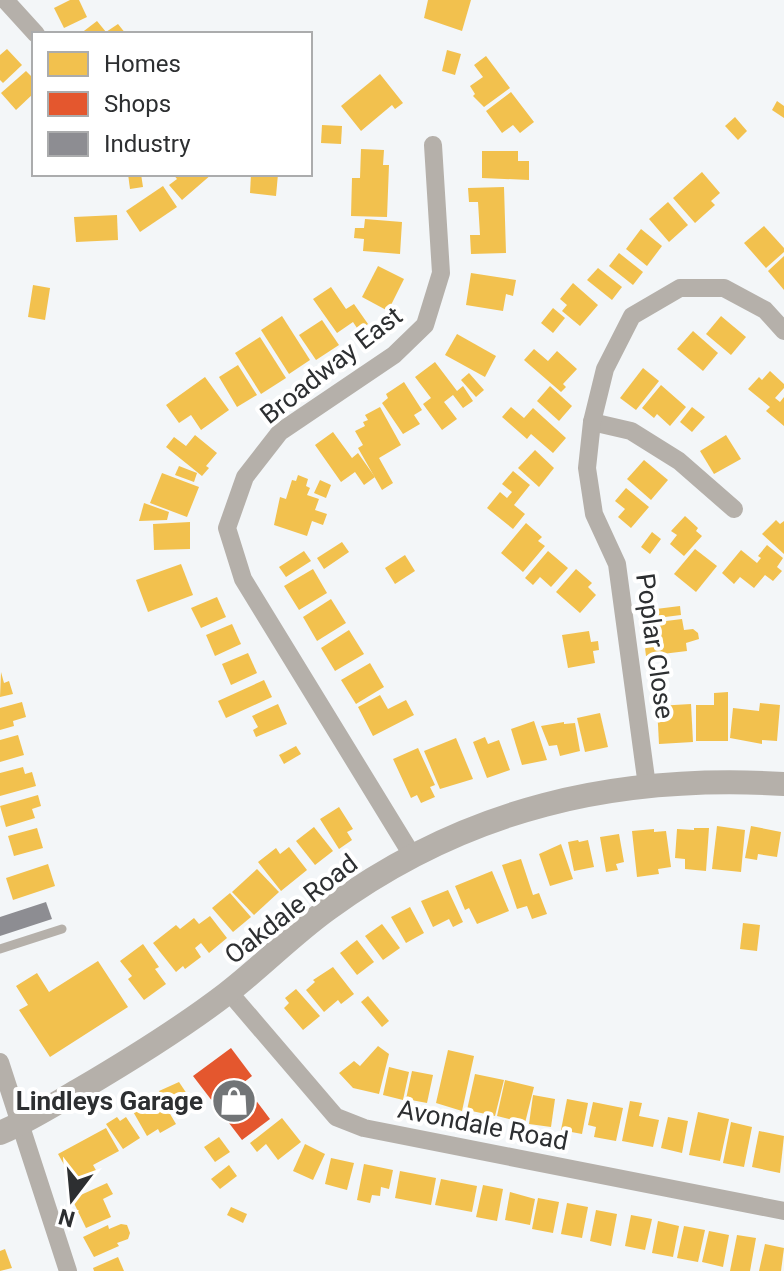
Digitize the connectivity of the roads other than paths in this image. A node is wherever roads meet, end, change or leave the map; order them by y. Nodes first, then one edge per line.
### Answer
1 (5, 0) edge
2 (34, 32) edge
3 (433, 145) dead end
4 (784, 331) edge
5 (592, 422) junction
6 (734, 509) dead end
7 (784, 784) edge
8 (647, 786) junction
9 (412, 855) junction
10 (62, 929) dead end
11 (0, 949) edge
12 (229, 992) junction
13 (0, 1062) edge
14 (10, 1129) edge
15 (784, 1211) edge
16 (68, 1271) edge

1 - 2 street
3 - 9 street, Broadway East
4 - 5 street, Poplar Close
5 - 6 street
5 - 8 street, Poplar Close
7 - 8 street, Oakdale Road
8 - 9 street, Oakdale Road
9 - 12 street, Oakdale Road
10 - 11 lane
12 - 14 street, Oakdale Road
12 - 15 street, Avondale Road
13 - 14 street
14 - 16 street

